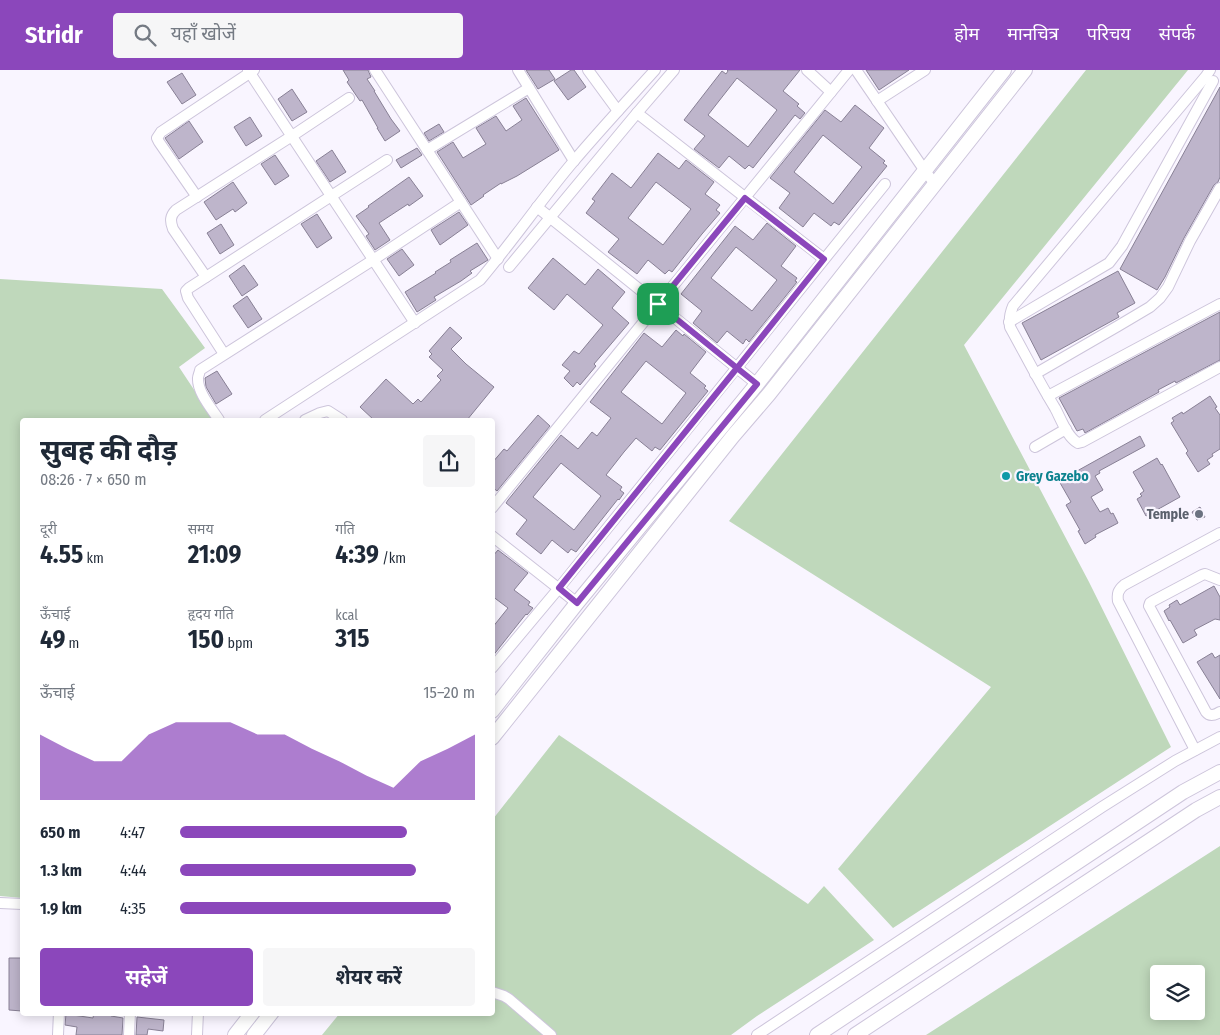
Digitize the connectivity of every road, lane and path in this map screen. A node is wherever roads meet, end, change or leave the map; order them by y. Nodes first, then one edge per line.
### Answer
1 (375, 70) edge
2 (518, 70) edge
3 (588, 70) edge
4 (655, 70) edge
5 (674, 70) edge
6 (807, 70) edge
7 (849, 70) edge
8 (856, 70) edge
9 (925, 70) edge
10 (1004, 70) edge
11 (1026, 70) edge
12 (251, 71) edge
13 (1212, 78) edge
14 (529, 88) junction
15 (831, 92) junction
16 (350, 98) dead end
17 (877, 101) junction
18 (618, 111) junction
19 (636, 113) junction
20 (292, 136) junction
21 (427, 150) junction
22 (387, 160) dead end
23 (574, 161) junction
24 (925, 171) junction
25 (885, 184) dead end
26 (935, 184) junction
27 (1220, 188) edge
28 (331, 196) junction
29 (197, 197) junction
30 (745, 198) junction
31 (461, 202) junction
32 (537, 207) junction
33 (551, 218) junction
34 (498, 258) junction
35 (824, 259) junction
36 (373, 260) junction
37 (510, 267) dead end
38 (206, 277) junction
39 (658, 304) junction
40 (1220, 304) edge
41 (1009, 322) junction
42 (414, 323) junction
43 (224, 354) junction
44 (1220, 367) edge
45 (737, 368) junction
46 (1036, 374) junction
47 (757, 384) junction
48 (1048, 396) junction
49 (218, 418) edge
50 (268, 418) edge
51 (309, 418) edge
52 (339, 418) edge
53 (721, 426) junction
54 (1066, 429) junction
55 (733, 436) junction
56 (1035, 447) dead end
57 (495, 504) edge
58 (1220, 534) edge
59 (495, 538) edge
60 (1220, 580) edge
61 (559, 588) junction
62 (577, 603) junction
63 (495, 664) edge
64 (495, 707) edge
65 (1220, 712) edge
66 (495, 734) edge
67 (1220, 737) edge
68 (1195, 750) junction
69 (1220, 772) edge
70 (1220, 797) edge
71 (0, 903) edge
72 (20, 904) edge
73 (495, 993) edge
74 (59, 1016) edge
75 (130, 1016) edge
76 (198, 1016) edge
77 (250, 1016) edge
78 (269, 1016) edge
79 (58, 1035) edge
80 (129, 1035) edge
81 (197, 1035) edge
82 (235, 1035) edge
83 (254, 1035) edge
84 (551, 1035) edge
85 (758, 1035) edge
86 (816, 1035) edge
87 (855, 1035) edge

1 - 21 street
2 - 14 street
3 - 18 street
4 - 18 street
5 - 19 street
6 - 15 street
7 - 15 street
8 - 17 street
9 - 17 street
10 - 24 street
11 - 26 street
12 - 20 street
12 - 29 street
13 - 41 street
13 - 41 street
14 - 21 street
14 - 23 street
15 - 30 street
16 - 20 street
17 - 24 street
18 - 23 street
19 - 30 street
19 - 33 street
20 - 28 street
20 - 29 street
21 - 31 street
22 - 28 street
23 - 32 street
24 - 26 street
24 - 47 street
25 - 35 street
26 - 55 street
27 - 46 street
28 - 36 street
28 - 38 street
29 - 38 street
30 - 35 street
30 - 39 street
31 - 34 street
31 - 36 street
32 - 33 street
32 - 34 street
33 - 37 street
33 - 39 street
34 - 42 street
35 - 45 street
36 - 42 street
36 - 43 street
38 - 43 street
39 - 45 street
39 - 57 street
40 - 48 street
41 - 46 street
42 - 50 street
43 - 49 street
44 - 54 street
45 - 47 street
45 - 61 street
46 - 48 street
47 - 53 street
48 - 54 street
51 - 52 street
53 - 55 street
53 - 62 street
54 - 56 street
55 - 66 street
58 - 68 street
59 - 61 street
60 - 65 street
61 - 62 street
61 - 63 street
62 - 64 street
67 - 68 street
68 - 85 street
69 - 86 street
70 - 87 street
71 - 72 street
73 - 84 street
74 - 79 street
75 - 80 street
76 - 81 street
77 - 82 street
78 - 83 street

